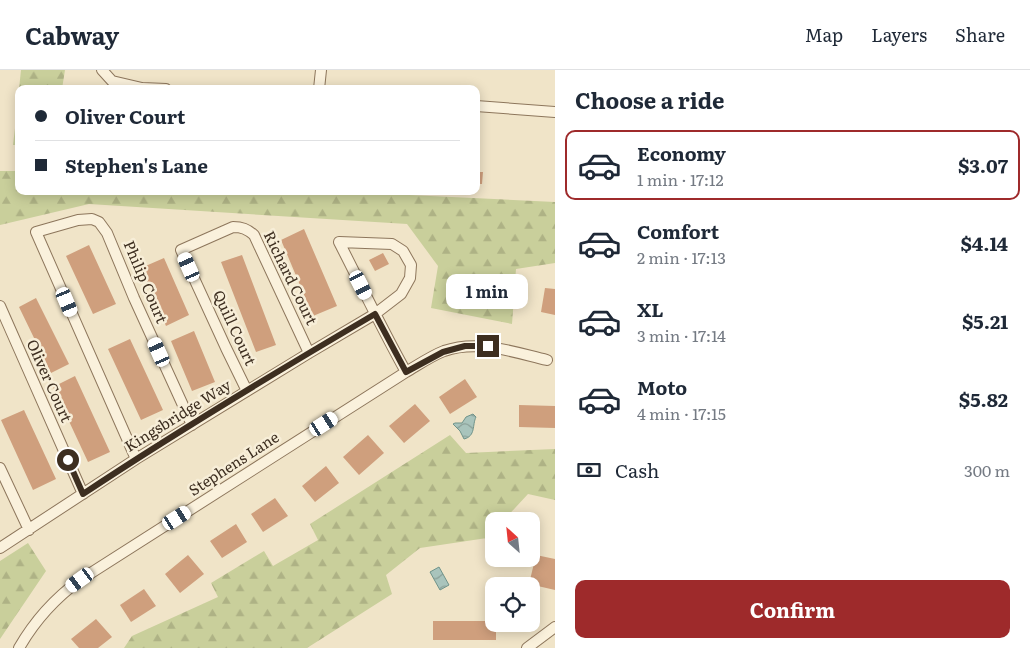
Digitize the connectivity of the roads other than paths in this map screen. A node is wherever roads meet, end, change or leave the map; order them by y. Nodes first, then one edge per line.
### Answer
1 (102, 70) edge
2 (320, 70) edge
3 (129, 85) edge
4 (319, 85) edge
5 (480, 106) edge
6 (555, 112) edge
7 (181, 250) joint
8 (0, 306) edge
9 (375, 314) junction
10 (309, 353) junction
11 (547, 360) dead end
12 (406, 372) junction
13 (247, 391) junction
14 (192, 425) junction
15 (136, 460) junction
16 (0, 468) edge
17 (83, 494) junction
18 (29, 530) junction
19 (0, 548) edge
20 (555, 627) edge
21 (19, 648) edge
22 (527, 648) edge

1 - 3 street
2 - 4 street
5 - 6 street
7 - 10 street, Richard Court
7 - 13 street, Quill Court
8 - 17 street, Oliver Court
9 - 9 street, Kingsbridge Way
9 - 10 street, Kingsbridge Way
9 - 12 street
10 - 13 street, Kingsbridge Way
11 - 12 street, Stephens Lane
12 - 21 street, Stephens Lane
13 - 14 street, Kingsbridge Way
14 - 15 street, Kingsbridge Way
14 - 15 street, Philip Court
15 - 17 street, Kingsbridge Way
16 - 18 street
17 - 18 street, Kingsbridge Way
18 - 19 street, Kingsbridge Way
20 - 22 street

